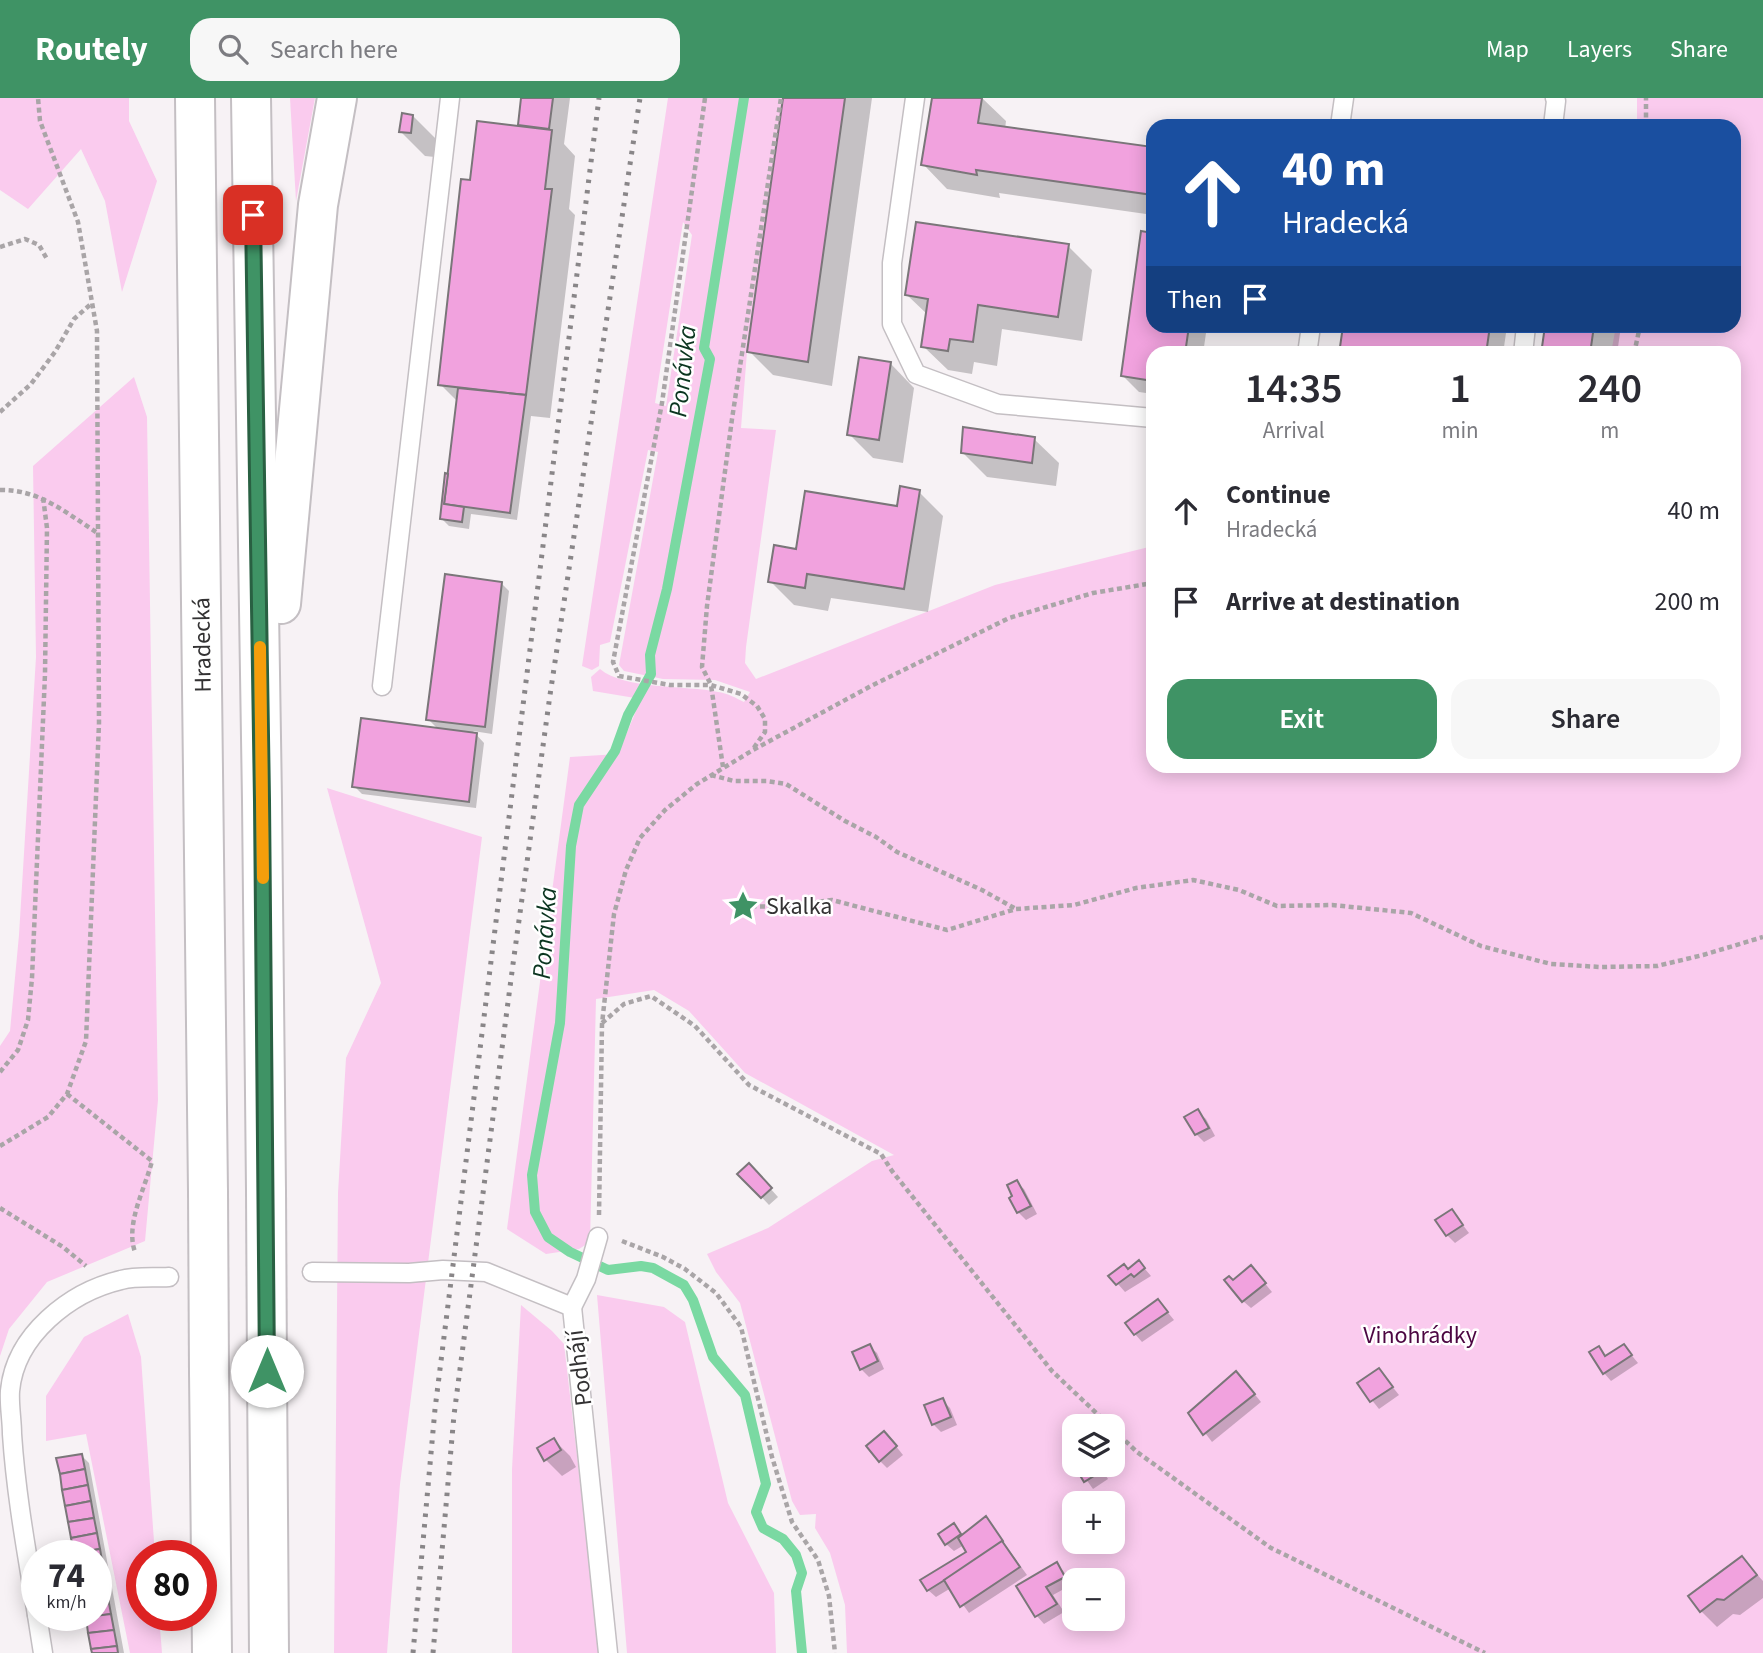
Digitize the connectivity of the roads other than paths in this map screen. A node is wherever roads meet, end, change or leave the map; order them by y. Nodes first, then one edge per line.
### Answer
1 (195, 98) edge
2 (251, 98) edge
3 (337, 98) edge
4 (450, 98) edge
5 (915, 98) edge
6 (1344, 98) edge
7 (1555, 98) edge
8 (1341, 119) edge
9 (1554, 119) edge
10 (1146, 417) edge
11 (382, 686) dead end
12 (262, 801) junction
13 (598, 1235) road end
14 (312, 1272) dead end
15 (160, 1278) road end
16 (572, 1307) junction
17 (24, 1540) edge
18 (40, 1631) edge
19 (43, 1653) edge
20 (212, 1653) edge
21 (269, 1653) edge
22 (608, 1653) edge

1 - 20 highway, Hradecká, bridge
2 - 12 highway
3 - 12 highway
4 - 11 lane
5 - 10 lane
6 - 8 lane
7 - 9 lane
12 - 21 highway, bridge
13 - 16 lane
14 - 16 lane, Podhájí
15 - 17 lane
16 - 22 lane, Podhájí
18 - 19 lane

